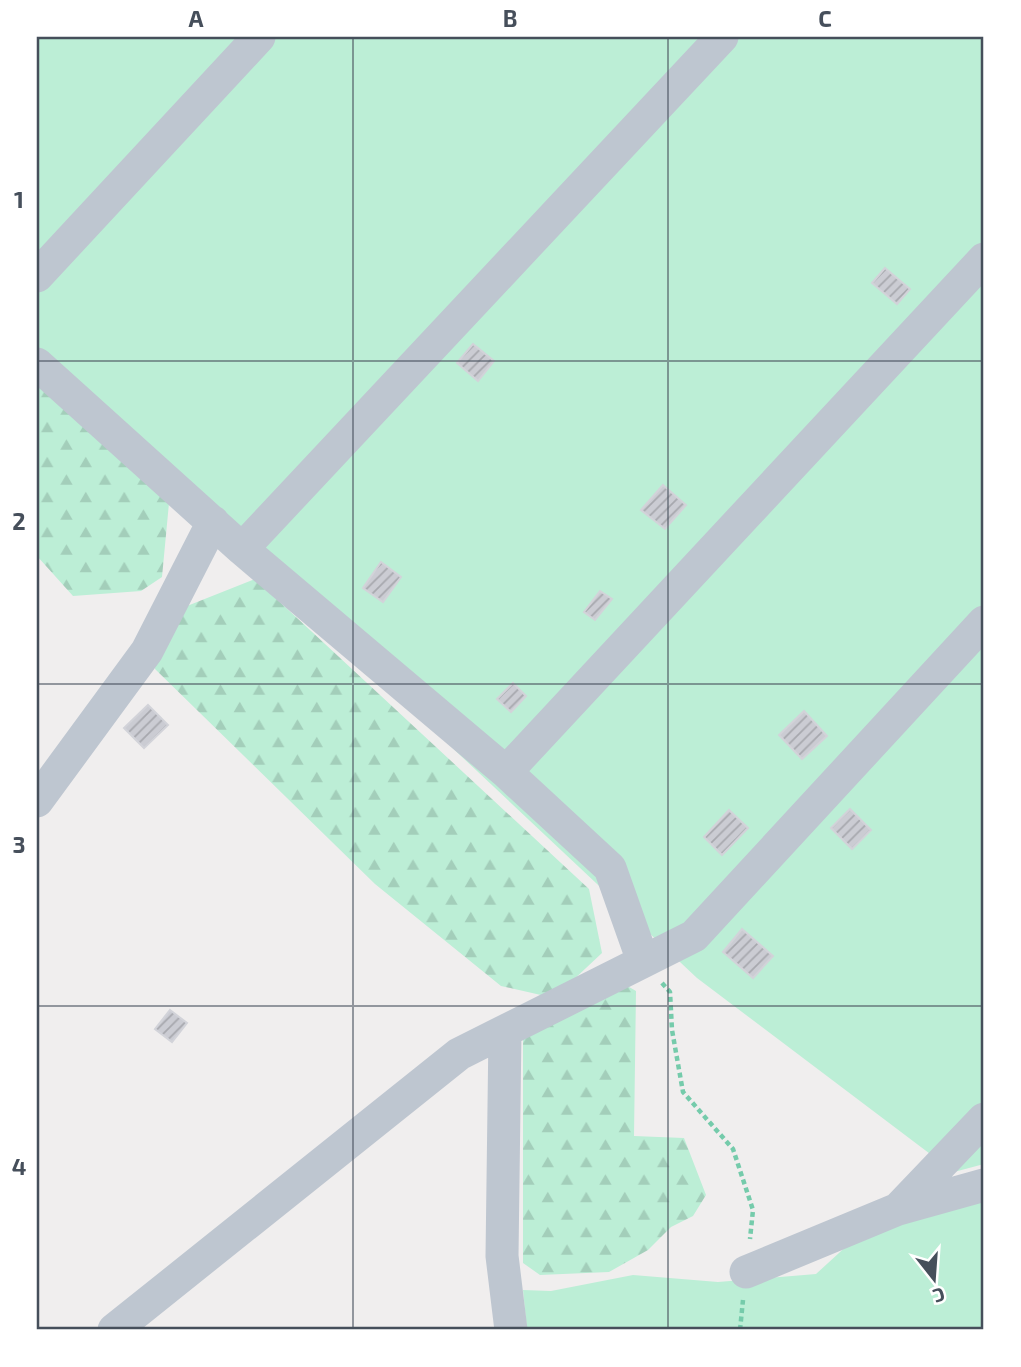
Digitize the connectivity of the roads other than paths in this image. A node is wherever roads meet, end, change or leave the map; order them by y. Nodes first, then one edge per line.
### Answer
1 (258, 37) edge
2 (722, 37) edge
3 (984, 259) edge
4 (37, 276) edge
5 (37, 364) edge
6 (213, 522) junction
7 (242, 549) junction
8 (984, 622) edge
9 (506, 772) junction
10 (37, 801) edge
11 (643, 961) junction
12 (505, 1031) junction
13 (984, 1119) edge
14 (984, 1185) edge
15 (898, 1209) junction
16 (746, 1272) road end
17 (114, 1330) edge
18 (511, 1330) edge

1 - 4 street
2 - 7 street
3 - 9 street
5 - 6 street
6 - 7 street
6 - 10 street
7 - 9 street
8 - 11 street
9 - 11 street
11 - 12 street
12 - 17 street
12 - 18 street
13 - 15 street
14 - 15 street
15 - 16 street

